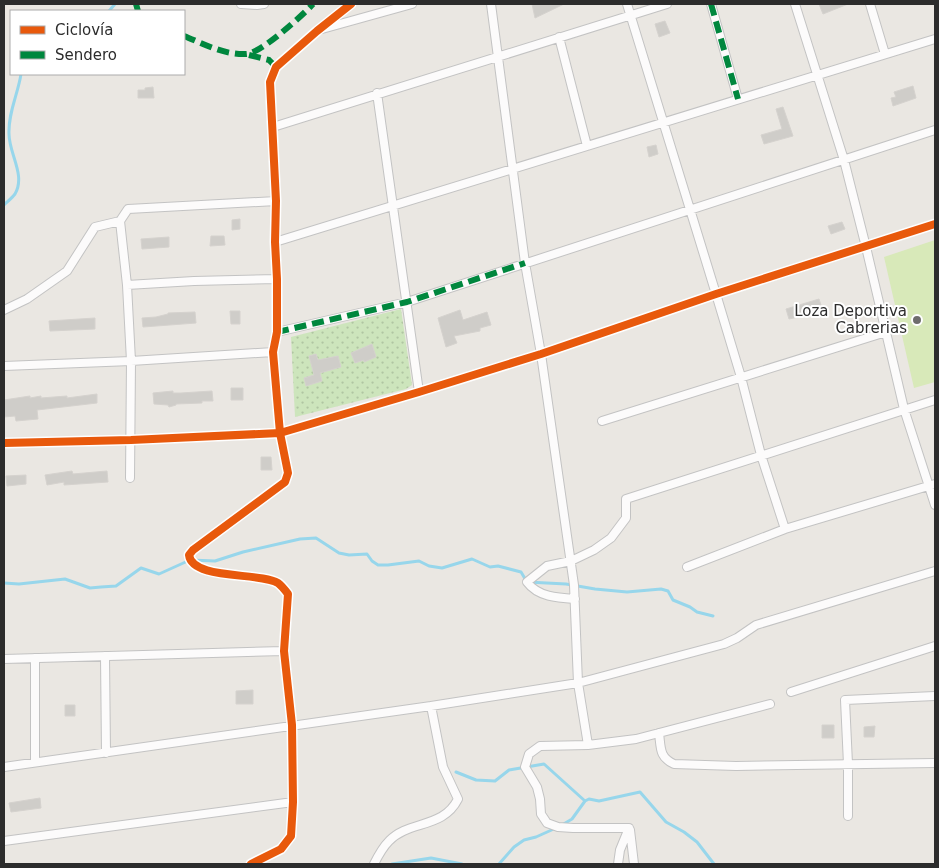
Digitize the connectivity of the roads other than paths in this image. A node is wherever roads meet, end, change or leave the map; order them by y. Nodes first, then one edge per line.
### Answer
1 (241, 4) edge
2 (264, 4) edge
3 (351, 4) edge
4 (412, 4) edge
5 (491, 4) edge
6 (626, 4) edge
7 (667, 4) edge
8 (711, 4) edge
9 (795, 4) edge
10 (870, 4) edge
11 (630, 15) junction
12 (317, 31) junction
13 (559, 37) junction
14 (935, 39) edge
15 (885, 54) junction
16 (498, 56) junction
17 (817, 75) junction
18 (377, 93) junction
19 (738, 99) junction
20 (663, 122) junction
21 (273, 127) junction
22 (935, 130) edge
23 (587, 146) junction
24 (844, 160) junction
25 (512, 169) junction
26 (276, 201) junction
27 (393, 206) junction
28 (690, 210) junction
29 (120, 221) junction
30 (935, 224) edge
31 (275, 242) junction
32 (866, 247) junction
33 (524, 263) junction
34 (278, 279) junction
35 (127, 285) junction
36 (716, 294) junction
37 (407, 302) junction
38 (4, 310) edge
39 (277, 332) junction
40 (886, 332) junction
41 (273, 352) junction
42 (541, 354) junction
43 (131, 362) junction
44 (4, 366) edge
45 (741, 377) junction
46 (420, 392) junction
47 (935, 400) edge
48 (904, 409) junction
49 (602, 421) dead end
50 (280, 433) junction
51 (132, 440) junction
52 (4, 443) edge
53 (761, 455) junction
54 (130, 478) dead end
55 (932, 484) edge
56 (935, 505) edge
57 (785, 529) junction
58 (571, 561) junction
59 (687, 567) dead end
60 (935, 571) edge
61 (575, 599) junction
62 (935, 646) edge
63 (284, 651) junction
64 (105, 656) junction
65 (35, 658) junction
66 (4, 659) edge
67 (578, 683) junction
68 (791, 692) dead end
69 (935, 696) edge
70 (770, 704) dead end
71 (431, 706) junction
72 (292, 725) junction
73 (659, 733) junction
74 (588, 745) junction
75 (106, 752) junction
76 (35, 762) junction
77 (935, 763) edge
78 (848, 764) junction
79 (4, 767) edge
80 (293, 802) junction
81 (848, 816) dead end
82 (629, 828) junction
83 (4, 841) edge
84 (251, 864) edge
85 (374, 864) edge
86 (618, 864) edge
87 (634, 864) edge

1 - 2 street
3 - 12 street
4 - 12 street
5 - 16 street
6 - 11 street
7 - 11 street
8 - 19 street
9 - 17 street
10 - 15 street
11 - 13 street
11 - 20 street
12 - 21 street
13 - 16 street
13 - 23 street
14 - 15 street
15 - 17 street
16 - 18 street
16 - 25 street
17 - 19 street
17 - 24 street
18 - 21 street
18 - 27 street
19 - 20 street
20 - 23 street
20 - 28 street
21 - 26 street
22 - 24 street
23 - 25 street
24 - 28 street
24 - 32 street
25 - 27 street
25 - 33 street
26 - 29 street
26 - 31 street
27 - 31 street
27 - 37 street
28 - 33 street
28 - 36 street
29 - 35 street
29 - 38 street
30 - 32 street
31 - 34 street
32 - 36 street
32 - 40 street
33 - 37 street
33 - 42 street
34 - 35 street
34 - 39 street
35 - 43 street
36 - 42 street
36 - 45 street
37 - 39 street
37 - 46 street
39 - 41 street
40 - 45 street
40 - 48 street
41 - 43 street
41 - 50 street
42 - 46 street
42 - 58 street
43 - 44 street
43 - 51 street
45 - 49 street
45 - 53 street
46 - 50 street
47 - 48 street
48 - 53 street
48 - 55 street
50 - 51 street
50 - 63 street
51 - 52 street
51 - 54 street
53 - 57 street
53 - 58 street
55 - 56 street
55 - 57 street
57 - 59 street
58 - 61 street
58 - 61 street
60 - 67 street
61 - 67 street
62 - 68 street
63 - 64 street
63 - 72 street
64 - 65 street
64 - 75 street
65 - 66 street
65 - 76 street
67 - 71 street
67 - 74 street
69 - 78 street
70 - 73 street
71 - 72 street
71 - 85 street
72 - 75 street
72 - 80 street
73 - 74 street
73 - 78 street
74 - 82 street
75 - 76 street
76 - 79 street
77 - 78 street
78 - 81 street
80 - 83 street
80 - 84 street
82 - 86 street
82 - 87 street

